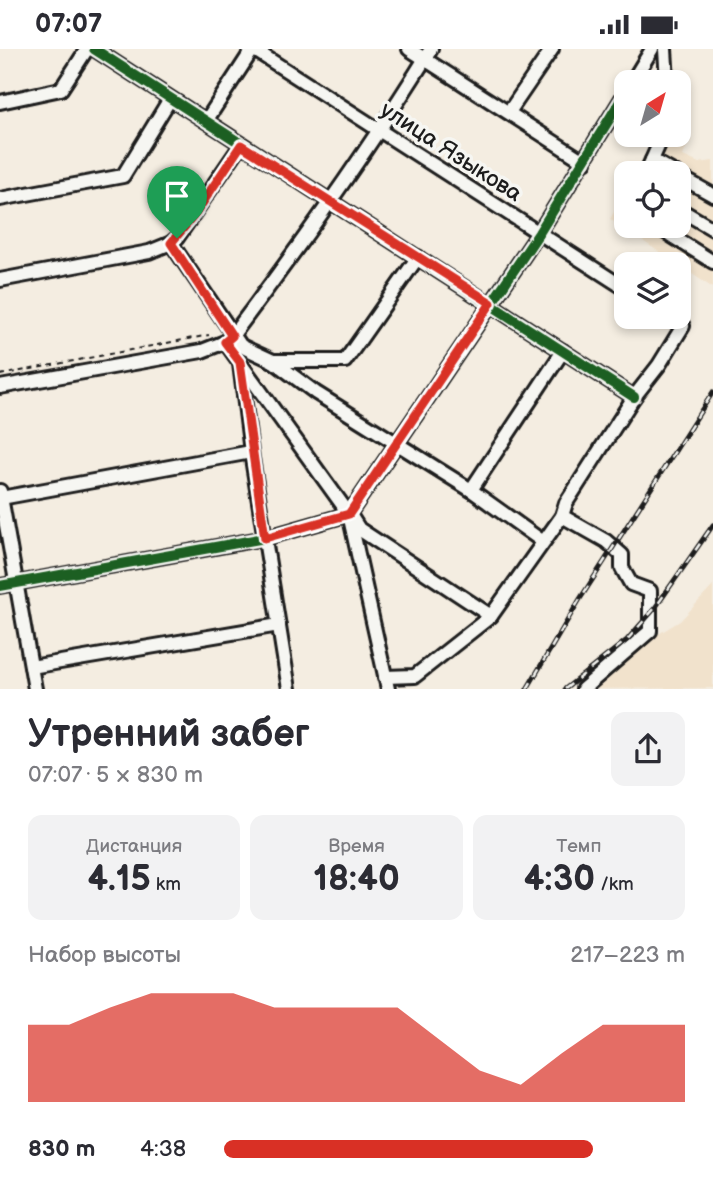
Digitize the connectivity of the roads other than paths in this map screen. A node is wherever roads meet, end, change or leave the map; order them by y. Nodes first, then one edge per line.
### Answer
1 (87, 49) edge
2 (94, 49) edge
3 (253, 49) edge
4 (409, 49) edge
5 (552, 49) edge
6 (652, 49) edge
7 (665, 49) edge
8 (427, 54) edge
9 (639, 70) edge
10 (666, 70) edge
11 (170, 99) junction
12 (0, 103) edge
13 (509, 112) junction
14 (614, 112) edge
15 (206, 121) junction
16 (378, 130) junction
17 (241, 145) junction
18 (658, 147) edge
19 (652, 160) edge
20 (585, 162) junction
21 (691, 182) edge
22 (713, 195) edge
23 (0, 199) edge
24 (330, 203) junction
25 (691, 216) edge
26 (713, 229) edge
27 (539, 233) junction
28 (675, 238) edge
29 (171, 243) junction
30 (418, 257) junction
31 (713, 262) edge
32 (0, 280) edge
33 (614, 281) edge
34 (491, 303) junction
35 (681, 329) edge
36 (228, 339) junction
37 (563, 351) junction
38 (273, 361) junction
39 (240, 362) junction
40 (0, 387) edge
41 (634, 397) junction
42 (395, 444) junction
43 (251, 452) junction
44 (471, 490) junction
45 (1, 494) edge
46 (349, 514) junction
47 (562, 516) junction
48 (265, 538) junction
49 (542, 541) junction
50 (15, 584) junction
51 (0, 586) edge
52 (491, 616) junction
53 (279, 625) junction
54 (31, 667) junction
55 (387, 683) edge
56 (35, 688) edge
57 (289, 688) edge
58 (583, 688) edge

1 - 12 street
2 - 11 street
3 - 15 street
3 - 16 street, улица Языкова
4 - 8 street
5 - 13 street
6 - 9 street
7 - 10 street
8 - 13 street
8 - 16 street
11 - 15 street
11 - 23 street
13 - 20 street
14 - 20 street
15 - 17 street
16 - 24 street
16 - 27 street, улица Языкова
17 - 24 street
17 - 29 street
18 - 19 street
20 - 27 street
21 - 22 street
24 - 30 street
24 - 36 street
25 - 26 street
27 - 33 street, улица Языкова
27 - 34 street
28 - 31 street
29 - 32 street
29 - 36 street
30 - 34 street
30 - 38 street
34 - 37 street
34 - 42 street
35 - 41 street
36 - 38 street
36 - 39 street
36 - 40 street
37 - 41 street
37 - 44 street
38 - 42 street
39 - 43 street
39 - 46 street
41 - 47 street
42 - 44 street
42 - 46 street
43 - 45 street
43 - 48 street
44 - 49 street
45 - 50 street
46 - 48 street
46 - 52 street
46 - 55 street
47 - 49 street
47 - 58 street
48 - 50 street
48 - 53 street
49 - 52 street
50 - 51 street
50 - 54 street
52 - 55 street
53 - 54 street
53 - 57 street
54 - 56 street

